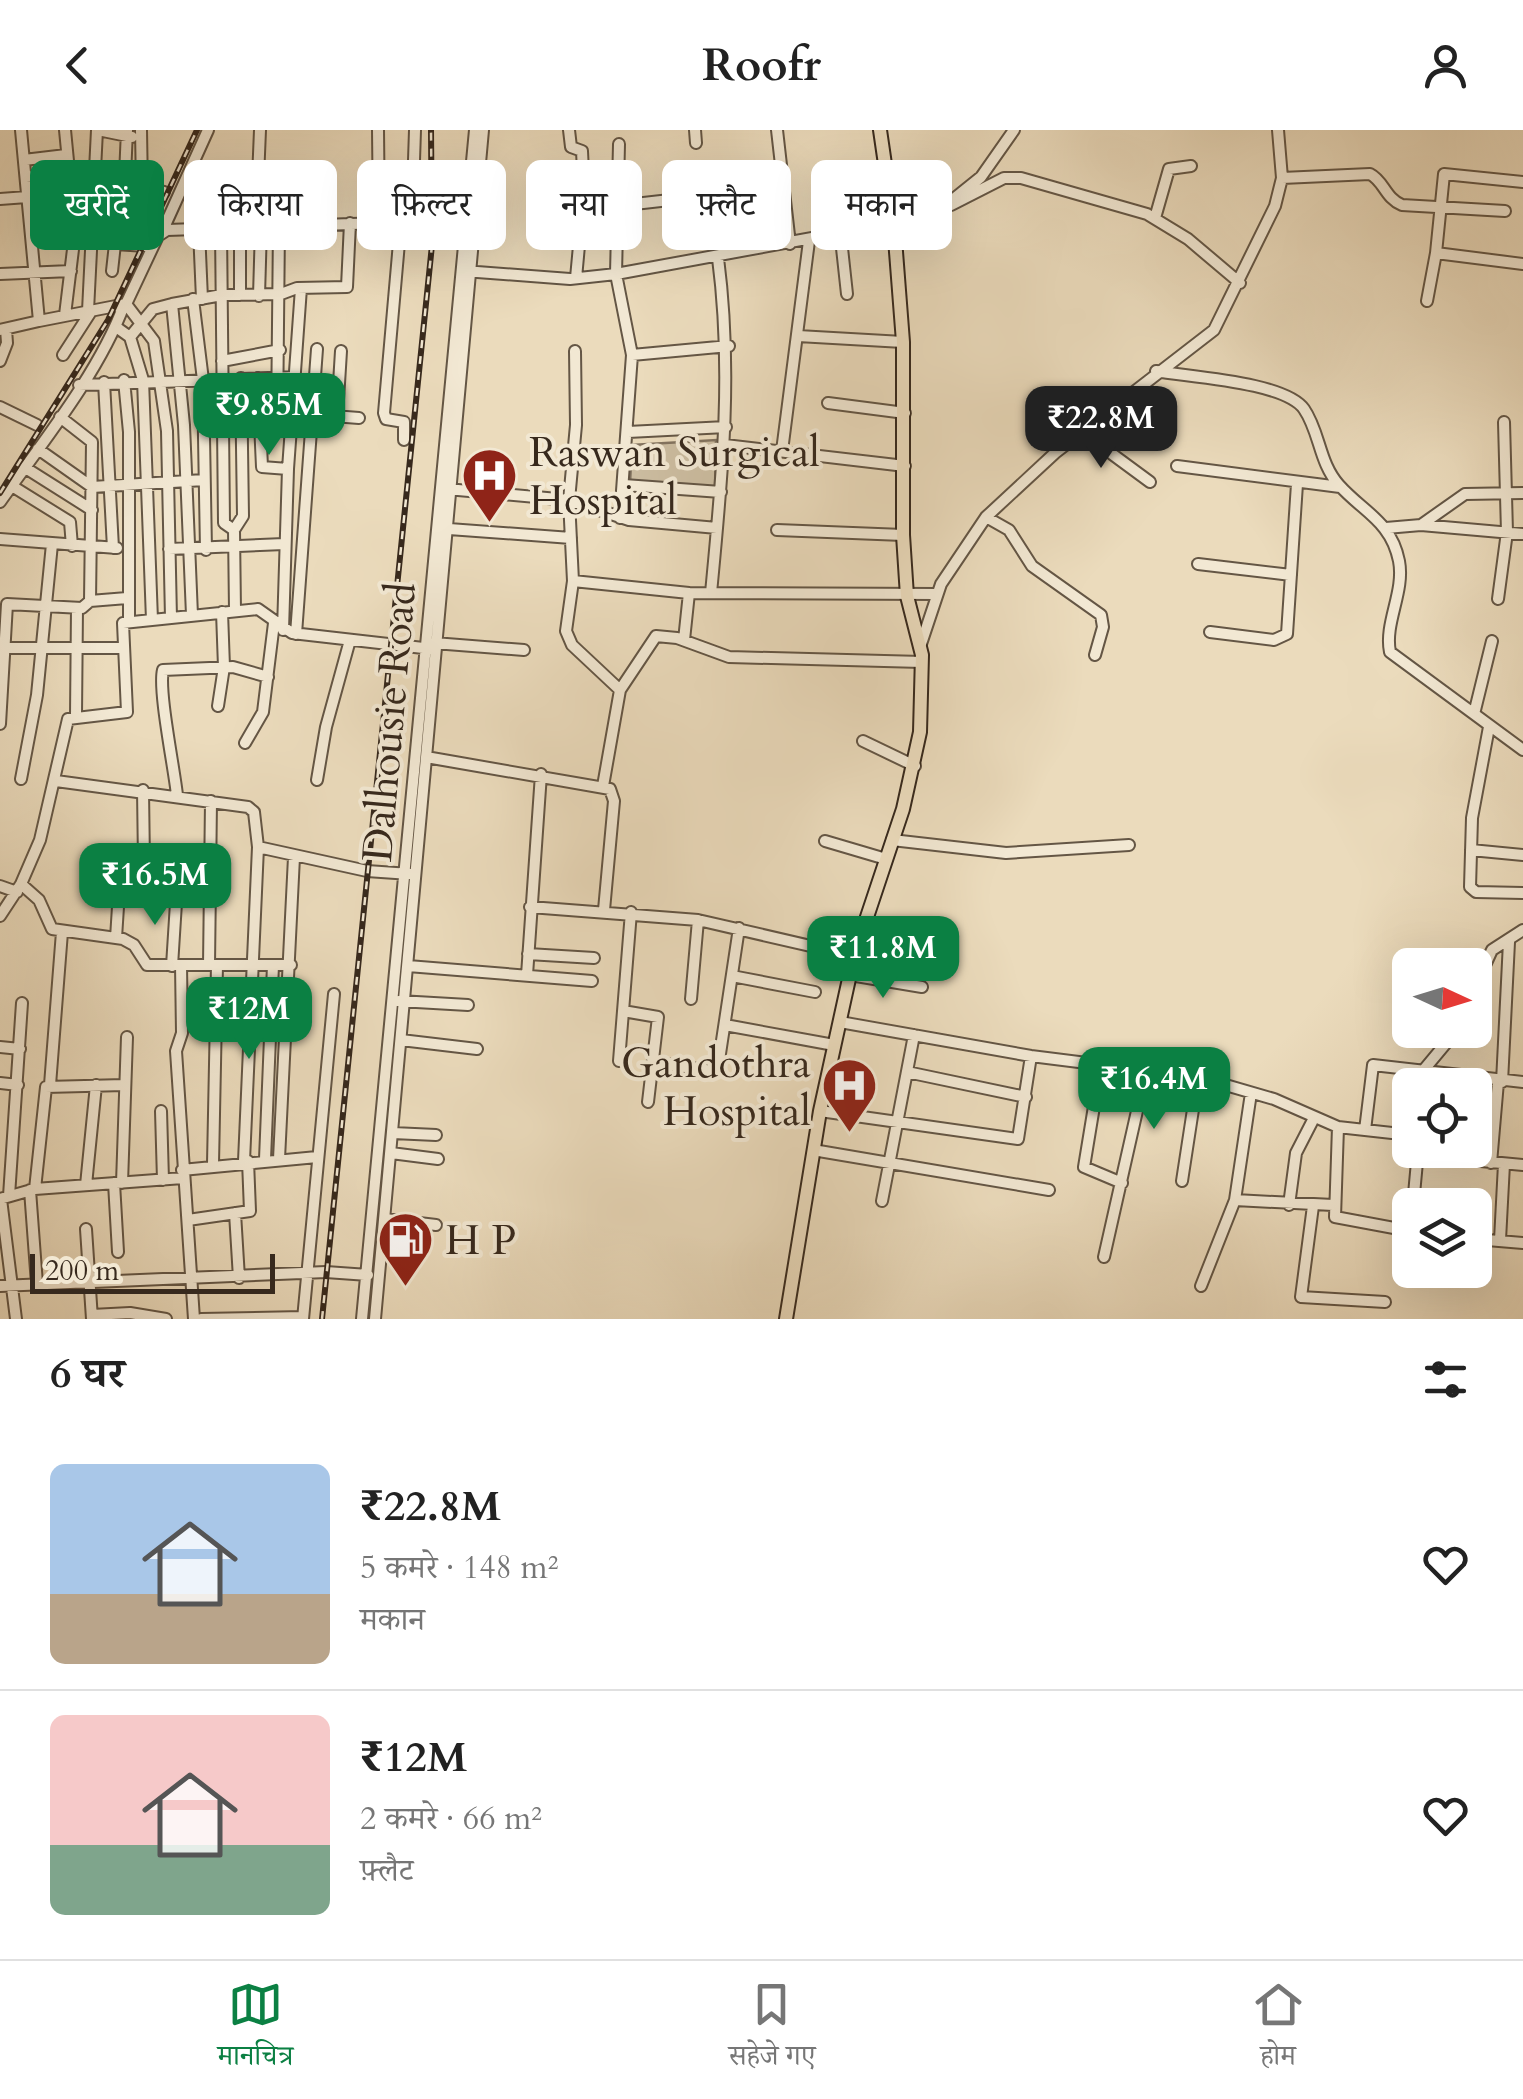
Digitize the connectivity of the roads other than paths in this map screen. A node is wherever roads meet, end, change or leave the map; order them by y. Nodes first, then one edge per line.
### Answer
1 (21, 130) edge
2 (65, 130) edge
3 (98, 130) edge
4 (208, 130) edge
5 (260, 130) edge
6 (378, 130) edge
7 (414, 130) edge
8 (475, 130) edge
9 (483, 130) edge
10 (568, 130) edge
11 (695, 130) edge
12 (777, 130) edge
13 (880, 130) edge
14 (1014, 130) edge
15 (1278, 130) edge
16 (127, 133) edge
17 (141, 135) edge
18 (619, 144) dead end
19 (696, 144) dead end
20 (66, 155) junction
21 (24, 160) junction
22 (66, 160) edge
23 (96, 160) edge
24 (126, 160) edge
25 (141, 160) edge
26 (259, 160) edge
27 (378, 160) edge
28 (414, 160) edge
29 (474, 160) edge
30 (479, 160) edge
31 (582, 160) edge
32 (619, 160) edge
33 (780, 160) edge
34 (884, 160) edge
35 (1191, 166) dead end
36 (26, 177) junction
37 (30, 177) edge
38 (1282, 178) junction
39 (1523, 182) edge
40 (28, 197) junction
41 (0, 200) edge
42 (952, 200) edge
43 (952, 203) edge
44 (1440, 210) junction
45 (1505, 211) dead end
46 (1154, 218) junction
47 (350, 222) junction
48 (357, 222) edge
49 (337, 223) edge
50 (164, 228) edge
51 (809, 241) joint
52 (791, 244) edge
53 (72, 250) edge
54 (92, 250) edge
55 (114, 250) edge
56 (153, 250) edge
57 (199, 250) edge
58 (221, 250) edge
59 (240, 250) edge
60 (258, 250) edge
61 (280, 250) edge
62 (398, 250) edge
63 (469, 250) edge
64 (579, 250) edge
65 (616, 250) edge
66 (759, 250) edge
67 (843, 250) edge
68 (896, 250) edge
69 (1436, 254) junction
70 (718, 258) junction
71 (1523, 264) edge
72 (34, 270) junction
73 (70, 271) junction
74 (112, 271) dead end
75 (467, 271) junction
76 (0, 274) edge
77 (616, 274) junction
78 (576, 278) junction
79 (1240, 283) junction
80 (301, 288) junction
81 (281, 294) junction
82 (847, 294) dead end
83 (222, 295) junction
84 (240, 295) junction
85 (259, 296) junction
86 (198, 299) junction
87 (1426, 301) dead end
88 (125, 304) junction
89 (172, 304) junction
90 (90, 310) junction
91 (65, 315) junction
92 (142, 320) junction
93 (40, 321) junction
94 (116, 327) junction
95 (3, 329) edge
96 (798, 336) junction
97 (130, 337) junction
98 (903, 342) junction
99 (728, 346) junction
100 (318, 349) dead end
101 (280, 350) junction
102 (341, 351) dead end
103 (574, 351) dead end
104 (632, 354) junction
105 (64, 355) dead end
106 (0, 360) edge
107 (222, 361) junction
108 (1156, 371) junction
109 (222, 378) junction
110 (242, 378) junction
111 (258, 378) junction
112 (279, 378) junction
113 (296, 378) junction
114 (124, 380) junction
115 (143, 380) junction
116 (158, 380) junction
117 (179, 380) junction
118 (203, 380) junction
119 (104, 382) junction
120 (79, 384) junction
121 (828, 403) dead end
122 (0, 407) edge
123 (904, 413) junction
124 (314, 414) junction
125 (337, 416) junction
126 (60, 418) junction
127 (359, 418) dead end
128 (294, 419) junction
129 (1100, 420) junction
130 (1504, 422) dead end
131 (260, 423) junction
132 (276, 423) junction
133 (37, 425) dead end
134 (240, 425) junction
135 (726, 427) junction
136 (628, 432) junction
137 (404, 440) dead end
138 (725, 445) junction
139 (38, 449) junction
140 (782, 451) junction
141 (904, 466) junction
142 (1176, 466) dead end
143 (24, 467) junction
144 (288, 469) junction
145 (204, 480) junction
146 (168, 482) junction
147 (187, 482) junction
148 (1150, 482) dead end
149 (146, 483) junction
150 (1297, 484) junction
151 (128, 485) junction
152 (624, 485) junction
153 (12, 486) junction
154 (110, 486) junction
155 (92, 487) junction
156 (1340, 487) junction
157 (447, 489) junction
158 (1504, 491) junction
159 (720, 492) junction
160 (1523, 492) edge
161 (569, 500) junction
162 (0, 502) edge
163 (92, 513) junction
164 (111, 516) junction
165 (986, 517) junction
166 (128, 518) junction
167 (620, 518) junction
168 (1421, 525) junction
169 (717, 528) junction
170 (1386, 528) junction
171 (449, 529) junction
172 (234, 530) junction
173 (776, 530) dead end
174 (1506, 532) junction
175 (1523, 534) edge
176 (903, 535) junction
177 (571, 538) junction
178 (0, 539) edge
179 (52, 544) junction
180 (284, 544) junction
181 (72, 546) junction
182 (92, 547) junction
183 (112, 548) junction
184 (128, 548) junction
185 (233, 548) junction
186 (169, 549) junction
187 (206, 550) junction
188 (192, 551) junction
189 (1198, 564) dead end
190 (1291, 576) junction
191 (573, 582) junction
192 (689, 593) junction
193 (711, 593) junction
194 (937, 594) junction
195 (907, 596) junction
196 (127, 598) junction
197 (1498, 599) dead end
198 (90, 601) junction
199 (43, 604) junction
200 (77, 608) junction
201 (228, 612) junction
202 (192, 616) junction
203 (171, 618) junction
204 (152, 620) junction
205 (129, 622) junction
206 (278, 627) junction
207 (1210, 632) dead end
208 (296, 634) junction
209 (350, 640) junction
210 (684, 640) junction
211 (1492, 640) dead end
212 (433, 646) junction
213 (920, 647) junction
214 (6, 648) junction
215 (79, 648) junction
216 (124, 648) junction
217 (40, 649) junction
218 (524, 650) dead end
219 (1095, 655) dead end
220 (922, 662) junction
221 (224, 667) junction
222 (268, 677) junction
223 (620, 690) junction
224 (218, 706) dead end
225 (76, 714) junction
226 (1474, 714) junction
227 (0, 724) edge
228 (1489, 726) junction
229 (864, 741) dead end
230 (245, 743) dead end
231 (1523, 750) edge
232 (426, 757) junction
233 (915, 766) junction
234 (541, 774) junction
235 (22, 779) dead end
236 (317, 780) dead end
237 (56, 781) junction
238 (603, 786) junction
239 (144, 790) junction
240 (177, 794) junction
241 (212, 801) junction
242 (892, 840) junction
243 (825, 841) dead end
244 (1129, 845) dead end
245 (258, 847) junction
246 (1471, 850) junction
247 (1523, 855) edge
248 (294, 856) junction
249 (886, 858) junction
250 (411, 874) junction
251 (0, 886) edge
252 (19, 888) junction
253 (119, 891) dead end
254 (1523, 893) edge
255 (530, 908) junction
256 (604, 910) junction
257 (631, 912) junction
258 (0, 916) edge
259 (698, 920) junction
260 (738, 928) junction
261 (1523, 930) edge
262 (62, 932) junction
263 (116, 938) junction
264 (1510, 942) junction
265 (1492, 950) edge
266 (528, 954) junction
267 (854, 956) junction
268 (594, 958) dead end
269 (273, 965) junction
270 (291, 965) junction
271 (176, 966) junction
272 (213, 966) junction
273 (253, 966) junction
274 (408, 966) junction
275 (527, 975) junction
276 (850, 975) junction
277 (732, 976) junction
278 (592, 981) dead end
279 (922, 988) dead end
280 (815, 992) dead end
281 (334, 994) dead end
282 (691, 999) dead end
283 (399, 1001) junction
284 (22, 1003) dead end
285 (468, 1006) dead end
286 (623, 1011) junction
287 (840, 1022) junction
288 (725, 1025) junction
289 (914, 1035) junction
290 (127, 1037) dead end
291 (401, 1040) junction
292 (834, 1045) junction
293 (0, 1047) edge
294 (1442, 1048) edge
295 (20, 1049) junction
296 (477, 1049) dead end
297 (1032, 1056) junction
298 (619, 1062) dead end
299 (653, 1062) junction
300 (1100, 1064) junction
301 (1392, 1068) edge
302 (1425, 1068) edge
303 (1146, 1071) junction
304 (907, 1072) junction
305 (1198, 1077) junction
306 (1492, 1081) edge
307 (1500, 1082) junction
308 (1523, 1082) edge
309 (0, 1084) edge
310 (18, 1085) junction
311 (50, 1085) junction
312 (96, 1085) junction
313 (124, 1085) junction
314 (1251, 1092) junction
315 (1026, 1097) junction
316 (648, 1102) dead end
317 (162, 1111) dead end
318 (820, 1111) junction
319 (1314, 1118) junction
320 (896, 1122) junction
321 (1338, 1127) junction
322 (1365, 1130) junction
323 (393, 1133) junction
324 (1392, 1133) edge
325 (436, 1136) dead end
326 (814, 1150) junction
327 (390, 1153) junction
328 (318, 1156) junction
329 (279, 1158) junction
330 (265, 1159) junction
331 (438, 1160) dead end
332 (246, 1161) junction
333 (889, 1162) junction
334 (1492, 1162) edge
335 (1498, 1163) junction
336 (213, 1164) junction
337 (1523, 1165) edge
338 (182, 1174) junction
339 (164, 1180) junction
340 (1182, 1181) dead end
341 (118, 1183) junction
342 (1122, 1183) junction
343 (86, 1186) junction
344 (33, 1190) junction
345 (1049, 1190) dead end
346 (3, 1198) edge
347 (882, 1200) dead end
348 (1235, 1200) junction
349 (1289, 1204) junction
350 (1333, 1205) junction
351 (1313, 1206) junction
352 (235, 1213) junction
353 (384, 1219) junction
354 (188, 1220) junction
355 (436, 1225) dead end
356 (1392, 1228) edge
357 (86, 1229) dead end
358 (1492, 1239) edge
359 (1500, 1240) junction
360 (1523, 1243) edge
361 (118, 1252) dead end
362 (1104, 1257) dead end
363 (307, 1273) junction
364 (372, 1275) junction
365 (239, 1278) junction
366 (87, 1281) junction
367 (194, 1281) junction
368 (37, 1284) junction
369 (13, 1285) junction
370 (0, 1286) edge
371 (1201, 1286) dead end
372 (1384, 1302) dead end
373 (92, 1317) edge
374 (303, 1318) edge
375 (16, 1319) edge
376 (166, 1319) edge
377 (198, 1319) edge
378 (362, 1319) edge
379 (375, 1319) edge
380 (786, 1319) edge

1 - 21 street
2 - 20 street
3 - 16 street
3 - 23 street
4 - 50 street
5 - 26 street
6 - 27 street
7 - 28 street
8 - 29 street, Dalhousie Road
9 - 30 street, Dalhousie Road
10 - 31 street
11 - 19 street
12 - 33 street
13 - 34 main road
14 - 42 street
15 - 38 street
16 - 17 street
16 - 24 street
17 - 25 street
18 - 32 street
20 - 21 street
20 - 22 street
21 - 36 street
35 - 46 street
36 - 37 street
36 - 40 street
38 - 44 street
38 - 79 street
39 - 44 street
40 - 41 street
40 - 72 street
43 - 46 street
44 - 45 street
44 - 69 street
46 - 79 street
47 - 48 street
47 - 49 street
47 - 80 street
51 - 52 street
51 - 96 street
53 - 73 street
54 - 90 street
55 - 74 street
56 - 88 street
57 - 86 street
58 - 83 street
59 - 84 street
60 - 85 street
61 - 81 street
62 - 137 street
63 - 75 street, Dalhousie Road
64 - 78 street
65 - 77 street
66 - 70 street
67 - 82 street
68 - 98 main road
69 - 71 street
69 - 87 street
70 - 77 street
70 - 99 street
72 - 73 street
72 - 76 street
72 - 93 street
73 - 91 street
75 - 78 street
75 - 157 street, Dalhousie Road
77 - 78 street
77 - 104 street
79 - 108 street
80 - 81 street
80 - 113 street
81 - 85 street
81 - 101 street
83 - 84 street
83 - 86 street
83 - 107 street
84 - 85 street
86 - 89 street
86 - 118 street
88 - 90 street
88 - 92 street
88 - 94 street
89 - 92 street
89 - 117 street
90 - 91 street
90 - 105 street
91 - 93 street
92 - 97 street
92 - 116 street
93 - 95 street
94 - 97 street
94 - 120 street
95 - 106 street
96 - 98 street
96 - 140 street
97 - 115 street
98 - 123 main road
99 - 104 street
99 - 135 street
100 - 124 street
101 - 107 street
101 - 112 street
102 - 125 street
103 - 161 street
104 - 136 street
107 - 109 street
108 - 129 street
108 - 156 street
109 - 110 street
109 - 118 street
109 - 172 street
110 - 111 street
110 - 134 street
111 - 112 street
111 - 131 street
112 - 113 street
112 - 132 street
113 - 128 street
114 - 115 street
114 - 119 street
114 - 151 street
115 - 116 street
115 - 149 street
116 - 117 street
116 - 146 street
117 - 118 street
117 - 147 street
118 - 145 street
119 - 120 street
119 - 154 street
120 - 126 street
121 - 123 street
122 - 133 street
123 - 141 main road
124 - 125 street
124 - 128 street
124 - 208 street
125 - 127 street
126 - 139 street
126 - 155 street
128 - 132 street
128 - 144 street
129 - 148 street
129 - 165 street
130 - 158 street
131 - 132 street
131 - 134 street
131 - 144 street
134 - 172 street
135 - 136 street
135 - 138 street
136 - 152 street
138 - 140 street
138 - 159 street
139 - 143 street
139 - 155 street
140 - 141 street
141 - 176 main road
142 - 150 street
143 - 153 street
143 - 163 street
144 - 180 street
145 - 147 street
145 - 187 street
146 - 147 street
146 - 149 street
146 - 186 street
147 - 188 street
149 - 151 street
149 - 204 street
150 - 156 street
150 - 190 street
151 - 154 street
151 - 166 street
152 - 159 street
152 - 167 street
153 - 162 street
153 - 181 street
154 - 155 street
154 - 164 street
155 - 163 street
156 - 170 street
157 - 161 street
157 - 171 street, Dalhousie Road
157 - 212 street, Dalhousie Road
158 - 160 street
158 - 168 street
158 - 174 street
159 - 169 street
161 - 167 street
161 - 177 street
163 - 164 street
163 - 182 street
164 - 166 street
164 - 183 street
165 - 194 street
165 - 219 street
166 - 184 street
167 - 169 street
168 - 170 street
168 - 174 street
169 - 193 street
170 - 226 street
171 - 177 street
171 - 212 street, Dalhousie Road
172 - 185 street
173 - 176 street
174 - 175 street
174 - 197 street
176 - 195 main road
177 - 191 street
178 - 179 street
179 - 181 street
179 - 199 street
180 - 185 street
180 - 206 street
181 - 182 street
182 - 183 street
182 - 198 street
183 - 184 street
184 - 196 street
185 - 187 street
185 - 201 street
186 - 188 street
186 - 203 street
187 - 188 street
188 - 202 street
189 - 190 street
190 - 207 street
191 - 192 street
191 - 223 street
192 - 193 street
192 - 210 street
193 - 195 street
194 - 195 street
194 - 213 street
195 - 213 main road
196 - 198 street
196 - 205 street
198 - 200 street
199 - 200 street
199 - 214 street
199 - 217 street
200 - 215 street
201 - 202 street
201 - 206 street
201 - 221 street
202 - 203 street
203 - 204 street
204 - 205 street
205 - 216 street
206 - 208 street
206 - 222 street
208 - 209 street
209 - 212 street
209 - 236 street
210 - 220 street
210 - 223 street
211 - 226 street
212 - 218 street
212 - 232 street, Dalhousie Road
212 - 250 street, Dalhousie Road
213 - 220 main road
214 - 217 street
214 - 227 street
215 - 216 street
215 - 217 street
215 - 225 street
216 - 225 street
217 - 235 street
220 - 233 main road
221 - 222 street
221 - 224 street
221 - 240 street
222 - 230 street
223 - 238 street
225 - 237 street
226 - 228 street
228 - 231 street
228 - 246 street
229 - 233 street
232 - 234 street
232 - 250 street, Dalhousie Road
233 - 242 main road
234 - 238 street
234 - 255 street
237 - 239 street
237 - 252 street
238 - 256 street
239 - 240 street
239 - 271 street
240 - 241 street
241 - 245 street
241 - 272 street
242 - 244 street
242 - 249 main road
243 - 249 street
245 - 248 street
245 - 273 street
246 - 247 street
246 - 254 street
248 - 250 street
248 - 270 street
249 - 267 main road
250 - 274 street, Dalhousie Road
250 - 283 street, Dalhousie Road
251 - 252 street
252 - 258 street
252 - 262 street
253 - 263 street
255 - 256 street
255 - 266 street
256 - 257 street
257 - 259 street
257 - 286 street
259 - 260 street
259 - 282 street
260 - 267 street
260 - 277 street
261 - 264 street
262 - 263 street
262 - 311 street
263 - 271 street
264 - 265 street
264 - 307 street
266 - 268 street
266 - 275 street
267 - 276 main road
269 - 270 street
269 - 273 street
269 - 330 street
270 - 329 street
271 - 272 street
271 - 338 street
272 - 273 street
272 - 336 street
273 - 332 street
274 - 275 street
274 - 283 street, Dalhousie Road
275 - 278 street
276 - 279 street
276 - 287 main road
277 - 280 street
277 - 288 street
281 - 328 street
283 - 285 street
283 - 291 street, Dalhousie Road
283 - 364 street, Dalhousie Road
284 - 295 street
286 - 298 street
286 - 299 street
287 - 289 street
287 - 292 main road
288 - 292 street
288 - 299 street
289 - 297 street
289 - 304 street
290 - 313 street
291 - 296 street
291 - 323 street, Dalhousie Road
292 - 318 main road
293 - 295 street
294 - 302 street
295 - 310 street
297 - 300 street
297 - 315 street
299 - 316 street
300 - 303 street
300 - 342 street
301 - 322 street
303 - 305 street
303 - 342 street
304 - 315 street
304 - 320 street
305 - 314 street
305 - 340 street
306 - 307 street
307 - 308 street
307 - 335 street
309 - 310 street
310 - 346 street
311 - 312 street
311 - 344 street
312 - 313 street
312 - 343 street
313 - 341 street
314 - 319 street
314 - 348 street
315 - 320 street
317 - 339 street
318 - 320 street
318 - 326 main road
319 - 321 street
319 - 349 street
320 - 333 street
321 - 322 street
321 - 350 street
322 - 324 street
323 - 325 street
323 - 327 street, Dalhousie Road
326 - 333 street
326 - 380 main road
327 - 331 street
327 - 353 street, Dalhousie Road
328 - 329 street
328 - 363 street
329 - 330 street
330 - 332 street
332 - 336 street
332 - 352 street
333 - 345 street
333 - 347 street
334 - 335 street
335 - 337 street
335 - 359 street
336 - 338 street
338 - 339 street
338 - 354 street
339 - 341 street
341 - 343 street
341 - 361 street
342 - 362 street
343 - 344 street
344 - 346 street
344 - 368 street
346 - 369 street
348 - 349 street
348 - 371 street
349 - 351 street
350 - 351 street
350 - 356 street
351 - 372 street
352 - 354 street
352 - 365 street
353 - 355 street
353 - 364 street, Dalhousie Road
354 - 367 street
357 - 366 street
358 - 359 street
359 - 360 street
363 - 364 street
363 - 365 street
363 - 374 street
364 - 378 street, Dalhousie Road
364 - 379 street, Dalhousie Road
365 - 367 street
366 - 367 street
366 - 368 street
366 - 373 street
367 - 377 street
368 - 369 street
369 - 370 street
369 - 375 street
373 - 376 street
374 - 377 street

